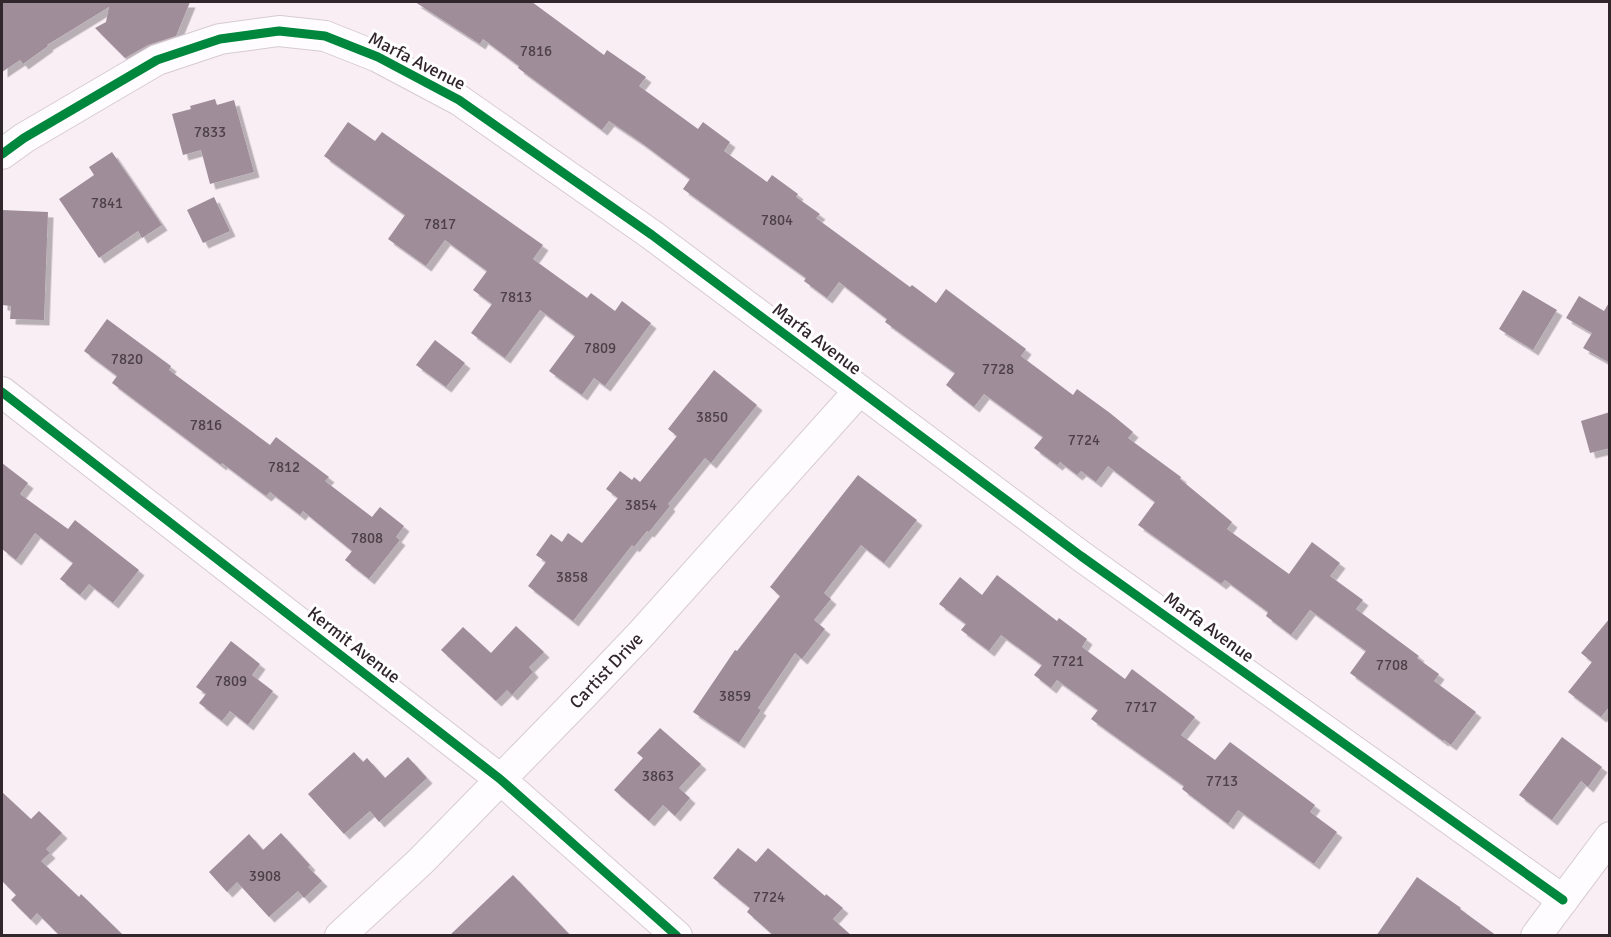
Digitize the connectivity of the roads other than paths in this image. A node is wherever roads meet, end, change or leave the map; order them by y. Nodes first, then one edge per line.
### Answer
1 (2, 154) edge
2 (859, 391) junction
3 (2, 392) edge
4 (500, 779) junction
5 (1610, 837) edge
6 (1563, 900) junction
7 (340, 936) edge
8 (677, 936) edge
9 (1536, 936) edge

1 - 2 street, Marfa Avenue
2 - 4 street, Cartist Drive
2 - 6 street, Marfa Avenue
3 - 4 street, Kermit Avenue
4 - 7 street, Cartist Drive
4 - 8 street, Kermit Avenue
5 - 6 street
6 - 9 street

